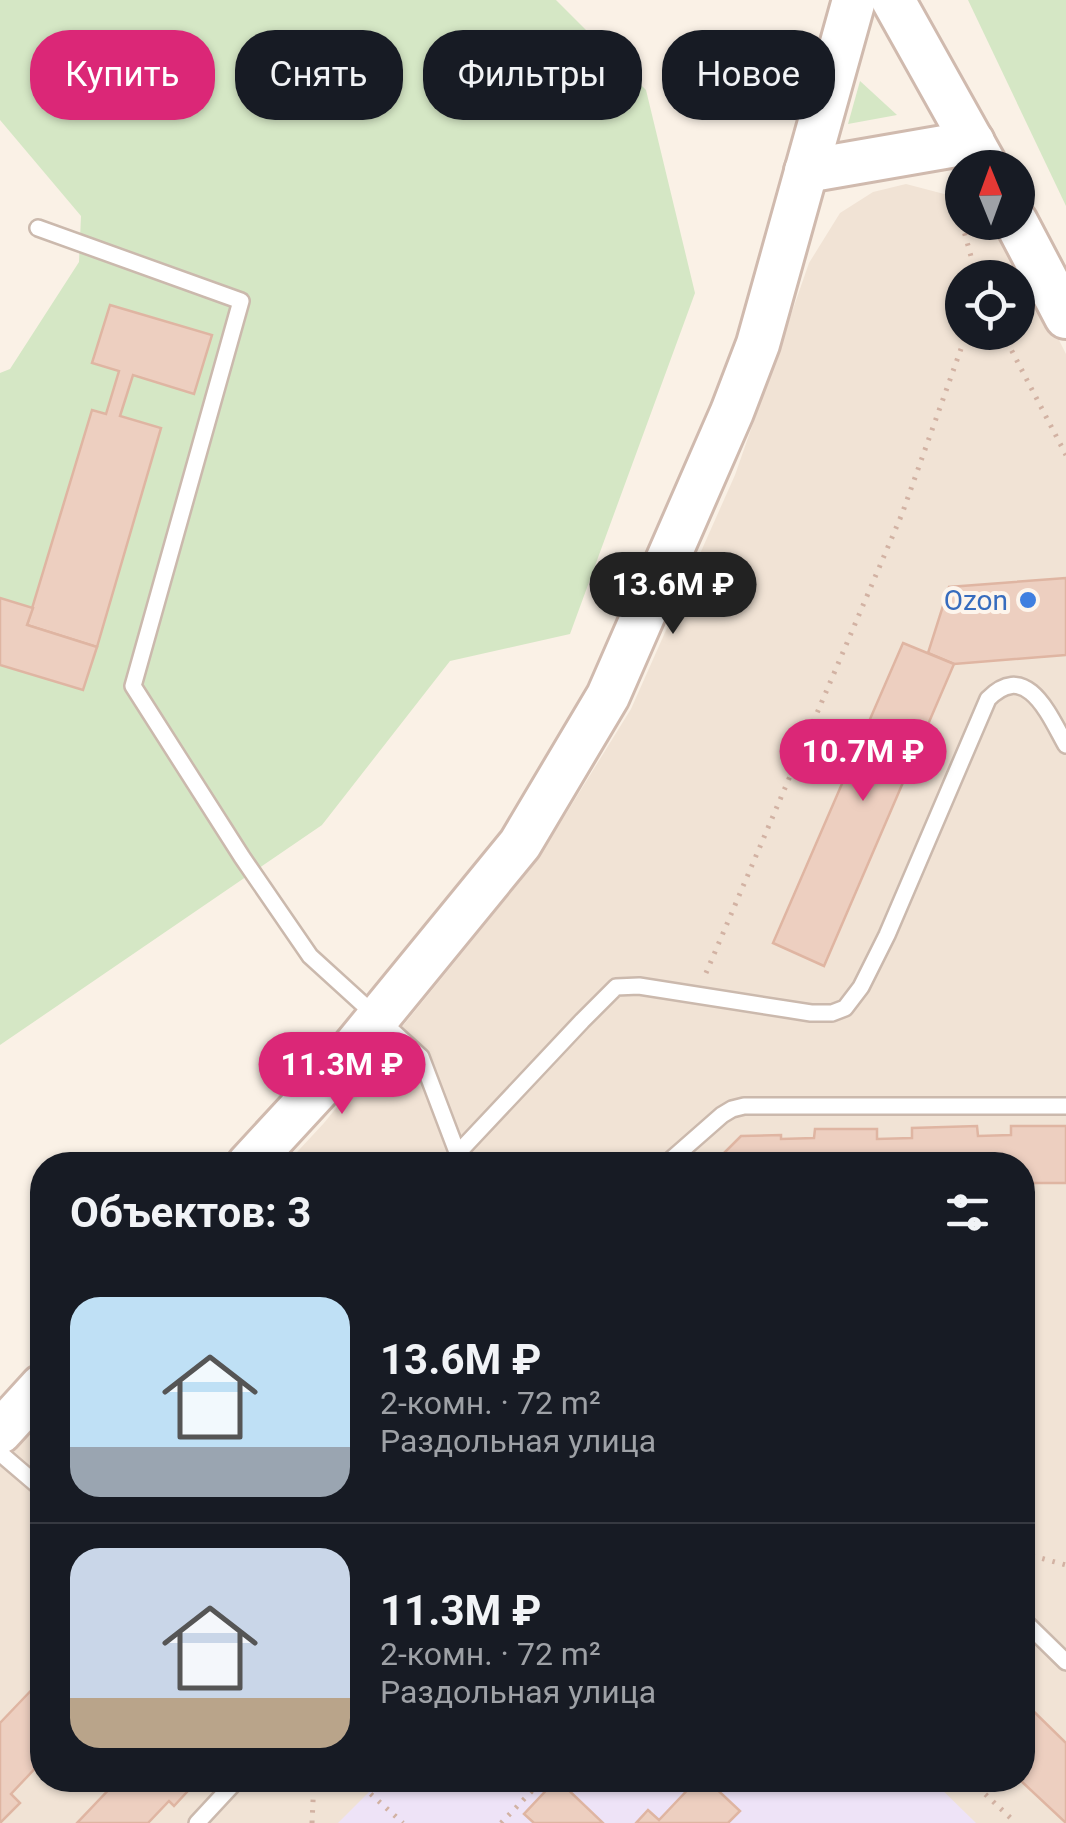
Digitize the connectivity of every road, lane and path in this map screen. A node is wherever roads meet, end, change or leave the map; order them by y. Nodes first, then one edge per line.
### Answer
1 (854, 0) edge
2 (893, 0) edge
3 (977, 150) edge
4 (945, 158) edge
5 (806, 171) junction
6 (38, 228) dead end
7 (1025, 240) edge
8 (1066, 317) edge
9 (961, 350) edge
10 (1011, 350) edge
11 (1066, 454) edge
12 (1066, 745) edge
13 (697, 995) junction
14 (377, 1018) junction
15 (1066, 1106) edge
16 (260, 1152) edge
17 (457, 1152) edge
18 (466, 1152) edge
19 (680, 1152) edge
20 (30, 1399) edge
21 (0, 1432) edge
22 (0, 1453) edge
23 (30, 1479) edge
24 (1035, 1557) edge
25 (1066, 1566) edge
26 (1035, 1632) edge
27 (1066, 1662) edge
28 (225, 1792) edge
29 (313, 1792) edge
30 (368, 1792) edge
31 (531, 1792) edge
32 (983, 1792) edge
33 (197, 1823) edge
34 (312, 1823) edge
35 (403, 1823) edge
36 (502, 1823) edge
37 (1016, 1823) edge

1 - 5 main road
2 - 3 main road
4 - 5 main road
5 - 14 main road
6 - 14 lane
7 - 8 main road
9 - 13 path
10 - 11 path
12 - 13 lane
13 - 18 lane
14 - 16 main road
14 - 17 lane
15 - 19 lane
20 - 21 main road
22 - 23 lane
24 - 25 path
26 - 27 lane
28 - 33 lane
29 - 34 path
30 - 35 path
31 - 36 path
32 - 37 path

